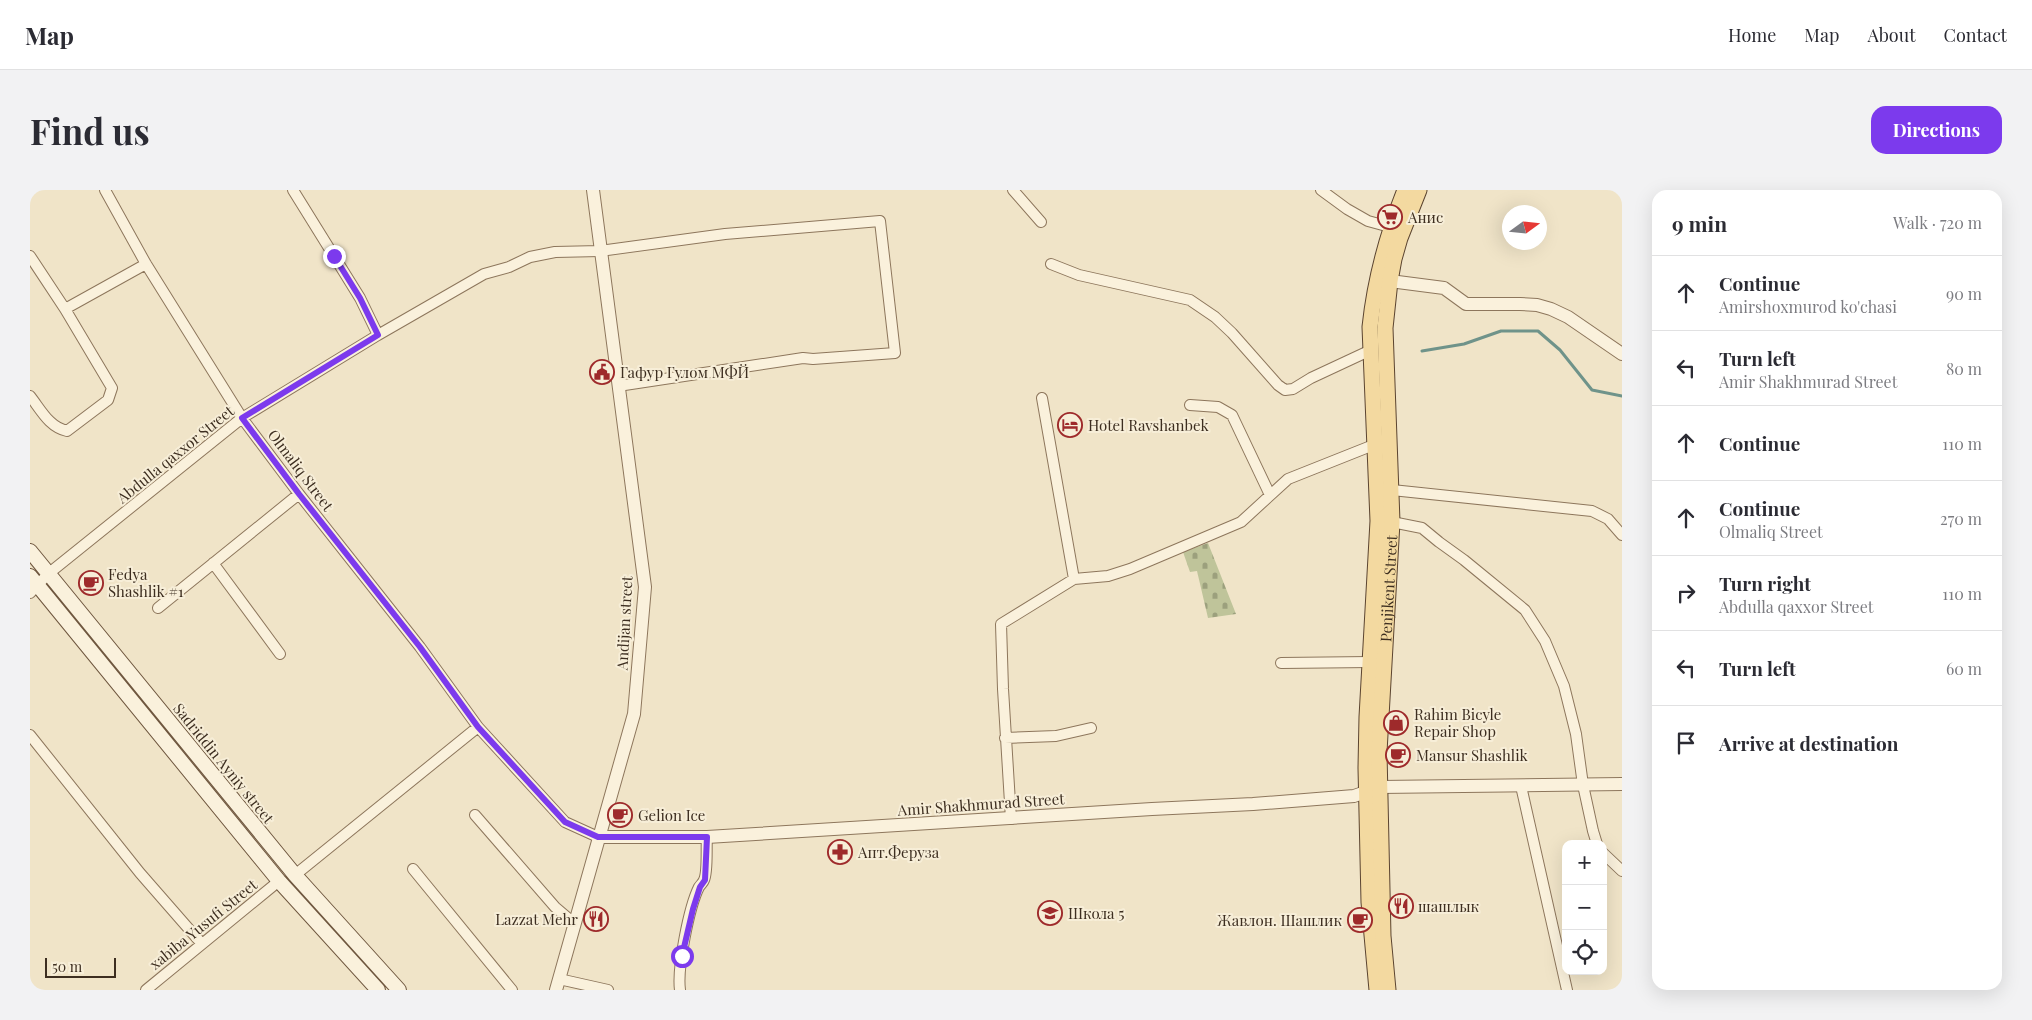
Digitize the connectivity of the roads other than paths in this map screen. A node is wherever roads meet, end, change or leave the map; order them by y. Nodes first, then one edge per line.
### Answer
1 (105, 190) edge
2 (293, 190) edge
3 (593, 190) edge
4 (1013, 190) edge
5 (1321, 190) edge
6 (1405, 190) edge
7 (1419, 190) edge
8 (1041, 222) dead end
9 (1390, 227) junction
10 (600, 251) junction
11 (30, 256) edge
12 (146, 264) junction
13 (1052, 264) dead end
14 (1390, 281) junction
15 (65, 309) junction
16 (378, 335) junction
17 (1371, 350) junction
18 (1622, 354) edge
19 (618, 386) junction
20 (30, 396) edge
21 (1042, 398) dead end
22 (1190, 405) dead end
23 (242, 418) junction
24 (1376, 444) junction
25 (1392, 490) junction
26 (299, 494) junction
27 (1270, 495) junction
28 (1392, 522) junction
29 (1622, 535) edge
30 (30, 551) edge
31 (213, 563) junction
32 (48, 574) junction
33 (1074, 579) junction
34 (32, 585) edge
35 (158, 608) dead end
36 (280, 654) dead end
37 (1370, 662) junction
38 (1281, 663) dead end
39 (478, 727) junction
40 (1091, 728) dead end
41 (30, 735) edge
42 (1006, 738) junction
43 (1622, 784) edge
44 (1521, 786) junction
45 (1583, 786) junction
46 (1373, 790) junction
47 (475, 815) dead end
48 (1011, 818) junction
49 (598, 837) junction
50 (707, 837) junction
51 (1596, 840) edge
52 (1607, 856) edge
53 (413, 869) dead end
54 (1622, 871) edge
55 (295, 875) junction
56 (279, 881) junction
57 (575, 924) junction
58 (202, 944) junction
59 (557, 984) edge
60 (146, 990) edge
61 (378, 990) edge
62 (399, 990) edge
63 (512, 990) edge
64 (608, 990) edge
65 (680, 990) edge
66 (1377, 990) edge
67 (1388, 990) edge
68 (1567, 990) edge

1 - 12 street, Olmaliq Street
2 - 16 street
3 - 10 street, Andijan street
4 - 8 street
5 - 9 street
6 - 9 main road, Penjikent Street
7 - 14 main road, Penjikent Street
9 - 17 main road, Penjikent Street
10 - 16 street, Abdulla qaxxor Street
10 - 19 street, Andijan street
10 - 19 street, Abdulla qaxxor Street
11 - 15 street
12 - 15 street
12 - 23 street, Olmaliq Street
13 - 17 street
14 - 18 street
14 - 25 main road, Penjikent Street
15 - 20 street
16 - 23 street, Abdulla qaxxor Street
17 - 24 main road, Penjikent Street
19 - 49 street, Andijan street
21 - 33 street
22 - 27 street
23 - 26 street, Olmaliq Street
23 - 32 street, Abdulla qaxxor Street
24 - 27 street
24 - 37 main road, Penjikent Street
25 - 28 main road, Penjikent Street
25 - 29 street
26 - 31 street
26 - 39 street, Olmaliq Street
27 - 33 street
28 - 45 street
28 - 46 main road, Penjikent Street
30 - 32 main road, Sadriddin Ayniy street
31 - 35 street
31 - 36 street
32 - 34 street
32 - 55 main road, Sadriddin Ayniy street
33 - 42 street
34 - 56 main road
37 - 38 street
37 - 46 main road, Penjikent Street
39 - 49 street, Olmaliq Street
39 - 55 street
40 - 42 street
41 - 58 street
42 - 48 street
43 - 45 street, Amir Shakhmurad Street
44 - 45 street, Amir Shakhmurad Street
44 - 46 street, Amir Shakhmurad Street
44 - 68 street
45 - 51 street
46 - 48 street, Amir Shakhmurad Street
46 - 66 main road, Penjikent Street
46 - 67 main road, Penjikent Street
47 - 57 street
48 - 50 street, Amir Shakhmurad Street
49 - 50 street, Amir Shakhmurad Street
49 - 57 street, Andijan street
50 - 65 street
52 - 54 street
53 - 63 street
55 - 62 main road, Sadriddin Ayniy street
56 - 58 street, xabiba Yusufi Street
56 - 61 main road
57 - 59 street, Andijan street
58 - 60 street, xabiba Yusufi Street
59 - 64 street

